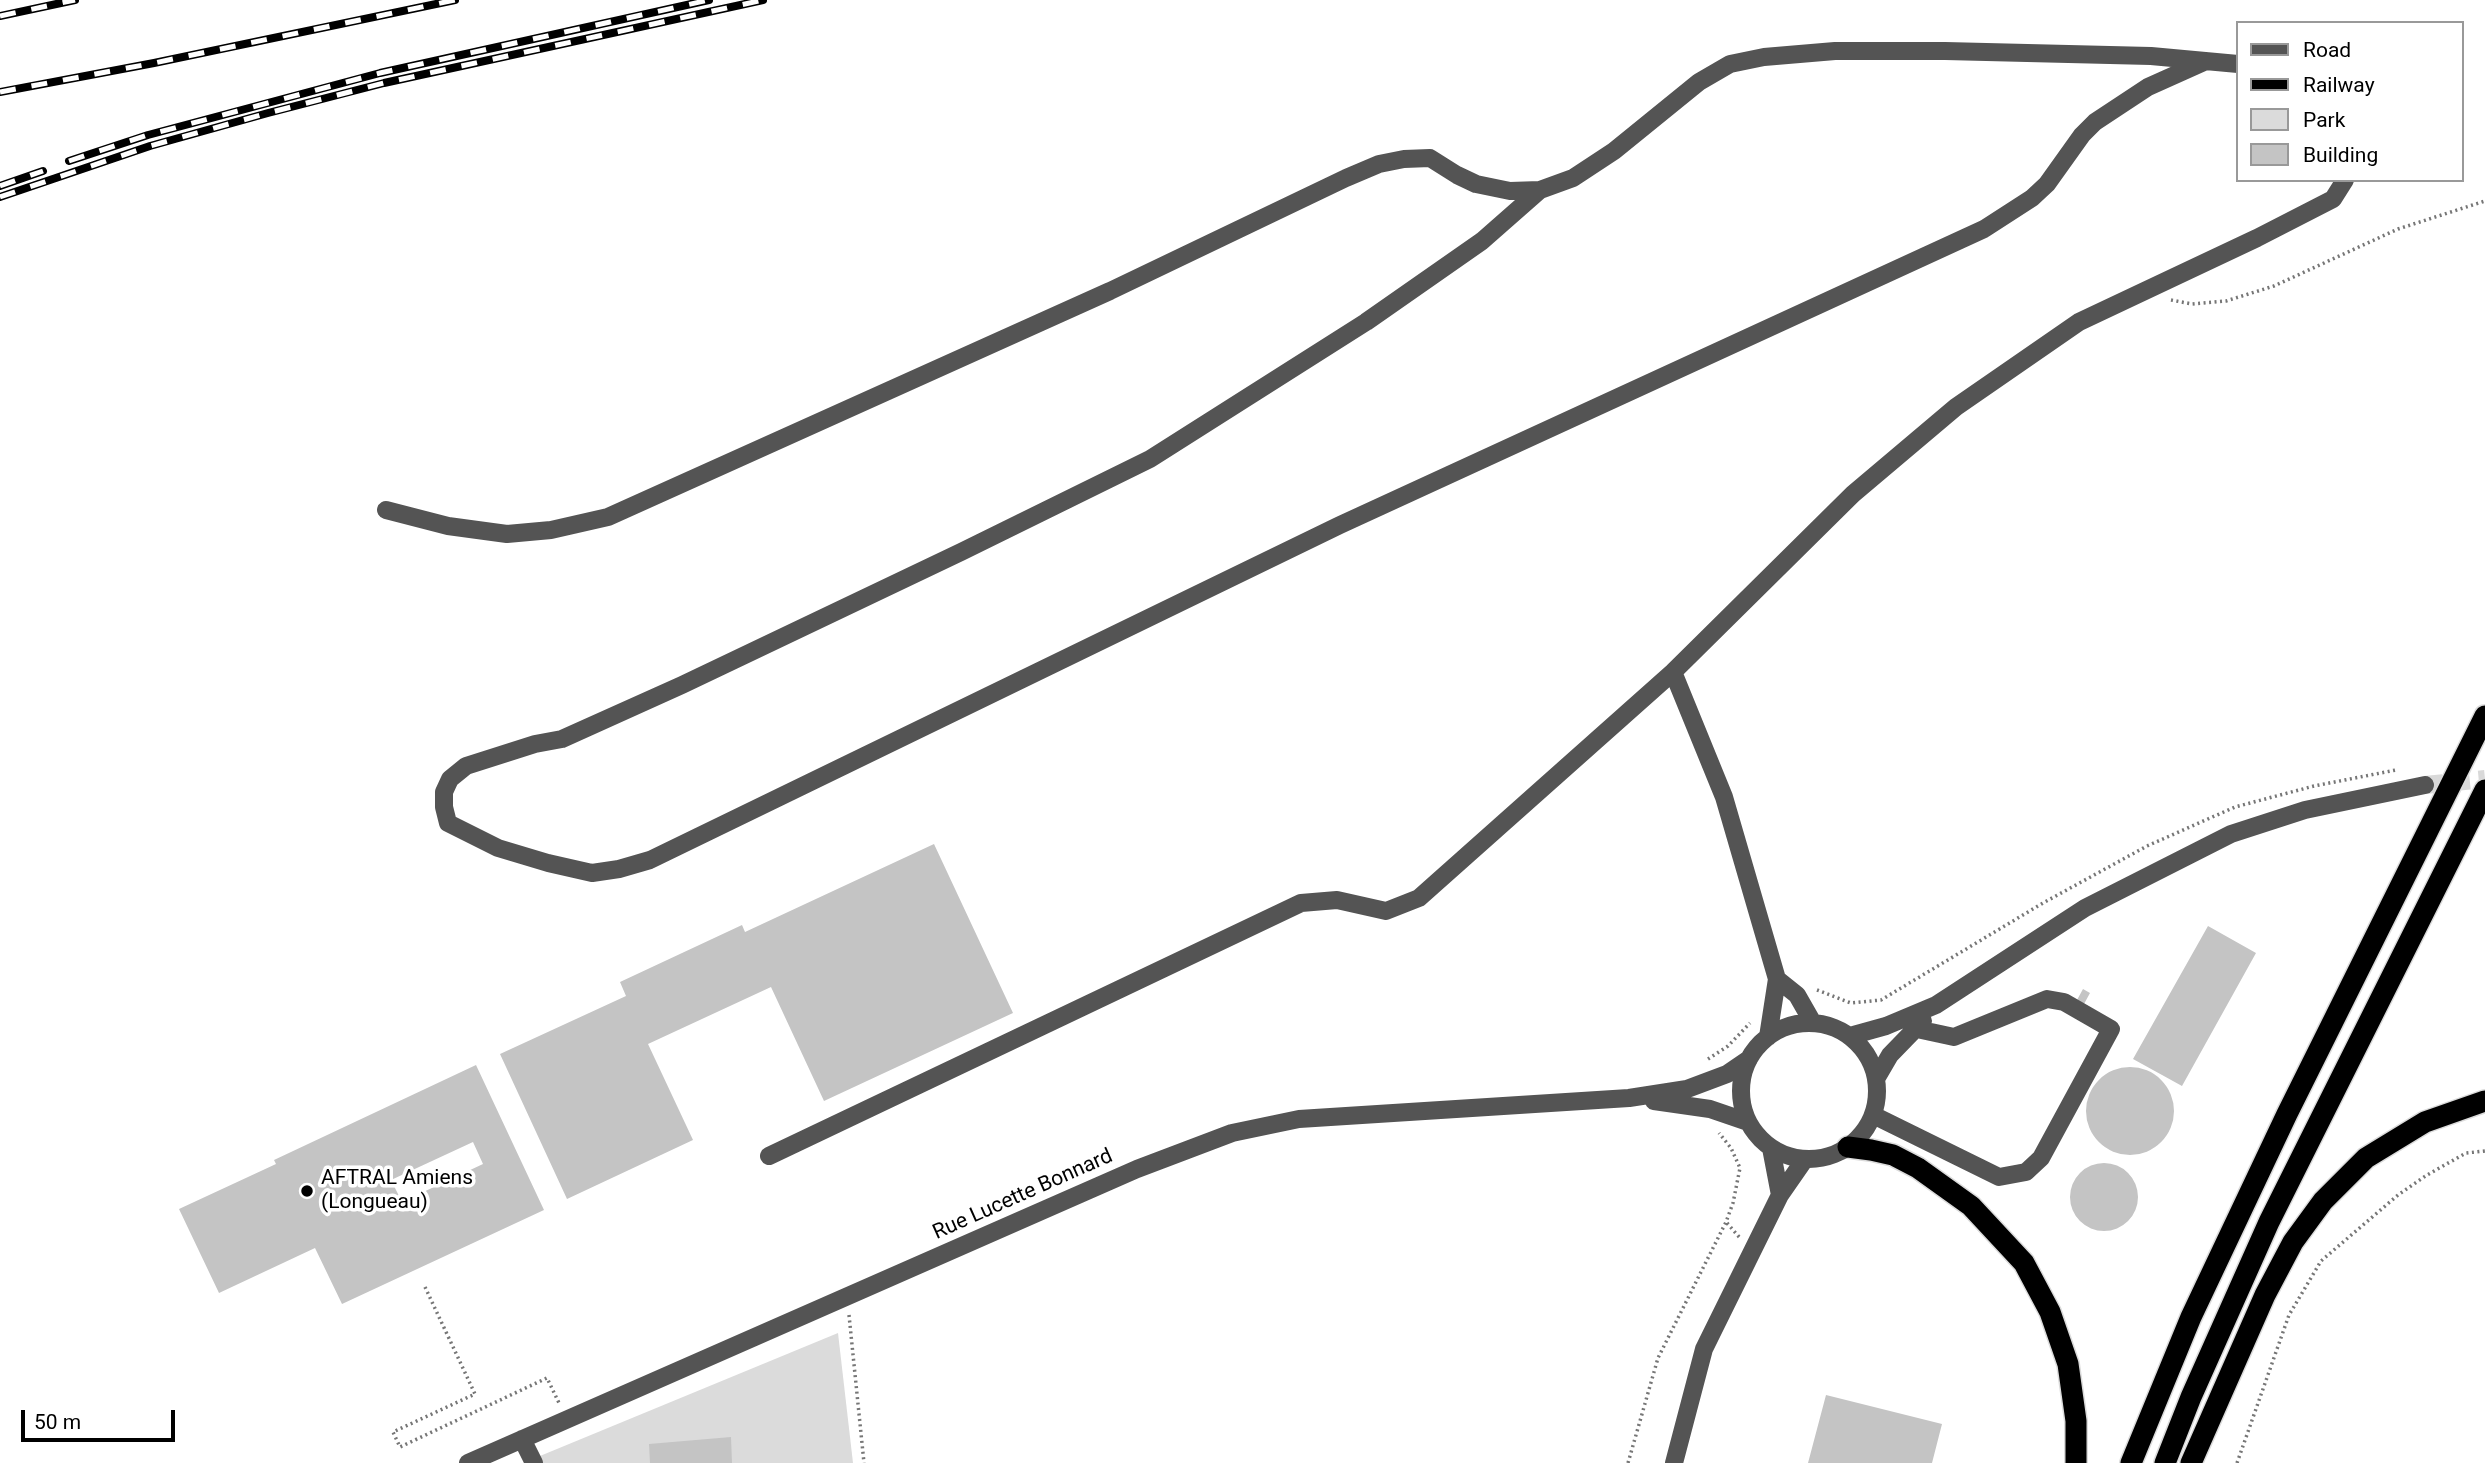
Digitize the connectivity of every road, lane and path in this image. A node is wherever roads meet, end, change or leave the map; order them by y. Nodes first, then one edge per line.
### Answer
1 (2206, 61) junction
2 (2236, 64) edge
3 (2344, 182) edge
4 (1540, 190) junction
5 (2485, 201) edge
6 (2141, 293) junction
7 (386, 510) dead end
8 (1673, 672) junction
9 (2485, 716) edge
10 (2407, 769) dead end
11 (2425, 785) tunnel mouth
12 (2485, 790) edge
13 (1777, 979) junction
14 (1797, 995) junction
15 (1772, 1003) junction
16 (1936, 1005) junction
17 (1813, 1023) junction
18 (1917, 1029) junction
19 (1850, 1036) junction
20 (1768, 1037) junction
21 (1749, 1059) junction
22 (1877, 1079) junction
23 (1712, 1080) junction
24 (1629, 1098) junction
25 (2485, 1101) edge
26 (1710, 1109) junction
27 (1873, 1115) junction
28 (1748, 1122) junction
29 (1848, 1147) junction
30 (1771, 1148) junction
31 (2485, 1151) edge
32 (769, 1156) dead end
33 (1805, 1159) junction
34 (1780, 1195) junction
35 (425, 1287) dead end
36 (846, 1297) junction
37 (567, 1419) junction
38 (522, 1439) junction
39 (468, 1463) edge
40 (534, 1463) edge
41 (864, 1463) edge
42 (1628, 1463) edge
43 (1674, 1463) edge
44 (2076, 1463) edge
45 (2131, 1463) edge
46 (2165, 1463) edge
47 (2191, 1463) edge
48 (2237, 1463) edge

1 - 2 street
1 - 4 street
1 - 4 street
3 - 6 street
4 - 7 street
5 - 6 path
6 - 8 street
8 - 13 street
8 - 32 street
9 - 45 highway
10 - 14 path
11 - 16 street
12 - 46 highway
13 - 14 street
13 - 15 street
14 - 17 street
15 - 20 street
15 - 23 path
16 - 18 street
16 - 19 street
17 - 19 street
17 - 20 street
18 - 22 street
18 - 27 street
19 - 22 street
20 - 21 street
21 - 23 street, Rue Lucette Bonnard
21 - 28 street
22 - 27 street
23 - 24 street, Rue Lucette Bonnard
24 - 26 street, Rue Lucette Bonnard
24 - 36 street, Rue Lucette Bonnard
25 - 47 highway
26 - 28 street, Rue Lucette Bonnard
26 - 42 path
27 - 29 street
28 - 30 street
29 - 33 street
29 - 44 highway
30 - 33 street
30 - 34 street
31 - 48 path
33 - 34 street
34 - 43 street
35 - 37 path
36 - 37 street, Rue Lucette Bonnard
36 - 41 path
37 - 38 street, Rue Lucette Bonnard
38 - 39 street, Rue Lucette Bonnard
38 - 40 street

